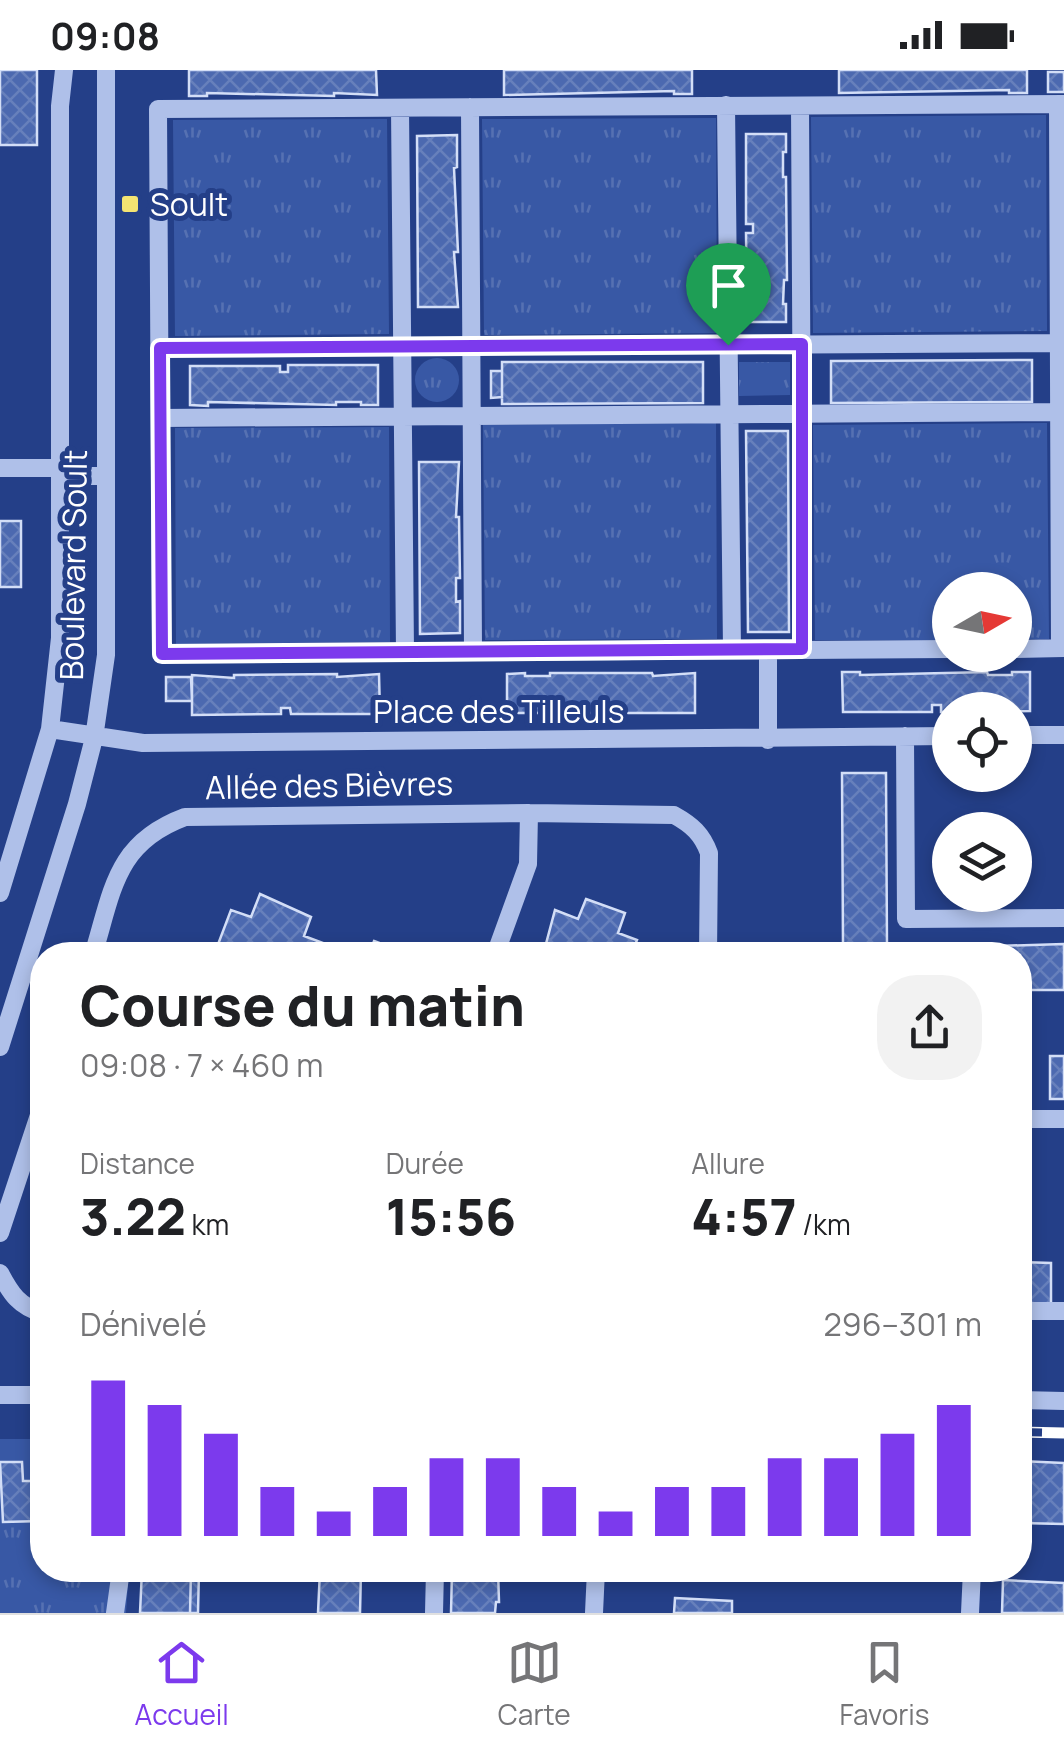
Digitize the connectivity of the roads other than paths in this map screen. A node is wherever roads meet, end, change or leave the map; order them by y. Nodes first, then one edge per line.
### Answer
1 (64, 70) edge
2 (106, 70) edge
3 (1061, 104) edge
4 (726, 106) junction
5 (800, 106) junction
6 (470, 107) junction
7 (400, 108) junction
8 (802, 344) junction
9 (1061, 344) edge
10 (728, 345) junction
11 (472, 346) junction
12 (402, 347) junction
13 (160, 348) junction
14 (1062, 412) edge
15 (730, 414) junction
16 (802, 414) junction
17 (403, 416) junction
18 (472, 416) junction
19 (160, 418) junction
20 (0, 468) edge
21 (60, 472) junction
22 (106, 476) junction
23 (1032, 648) edge
24 (1062, 648) edge
25 (732, 649) junction
26 (802, 649) junction
27 (932, 649) edge
28 (768, 650) junction
29 (405, 652) junction
30 (474, 652) junction
31 (50, 729) junction
32 (1064, 735) edge
33 (906, 736) junction
34 (932, 736) edge
35 (1032, 736) edge
36 (94, 738) junction
37 (768, 740) junction
38 (529, 813) junction
39 (0, 893) edge
40 (1064, 918) edge
41 (33, 942) edge
42 (98, 942) edge
43 (501, 942) edge
44 (708, 942) edge
45 (30, 953) edge
46 (0, 1048) edge
47 (1032, 1119) edge
48 (1064, 1119) edge
49 (30, 1142) edge
50 (0, 1233) edge
51 (0, 1273) edge
52 (30, 1309) edge
53 (1032, 1311) edge
54 (1064, 1312) edge
55 (0, 1395) edge
56 (30, 1395) edge
57 (1032, 1400) edge
58 (1064, 1401) edge
59 (120, 1582) edge
60 (435, 1582) edge
61 (595, 1582) edge
62 (971, 1582) edge
63 (115, 1613) edge
64 (434, 1613) edge
65 (594, 1613) edge
66 (970, 1613) edge

1 - 21 street, Boulevard Soult
2 - 22 street, Boulevard Soult
3 - 5 street
3 - 9 street
4 - 5 street
4 - 6 street
4 - 10 street
5 - 8 street
6 - 7 street
6 - 11 street
7 - 12 street
7 - 13 street
8 - 9 street
8 - 10 street
8 - 16 street
9 - 14 street
10 - 11 street
10 - 15 street
11 - 12 street
11 - 18 street
12 - 13 street
12 - 17 street
13 - 19 street
14 - 16 street
14 - 24 street
15 - 16 street
15 - 18 street
15 - 25 street
16 - 26 street
17 - 18 street
17 - 19 street
17 - 29 street
18 - 30 street
19 - 29 street
20 - 21 street
21 - 22 street
21 - 31 street, Boulevard Soult
22 - 36 street, Boulevard Soult
23 - 24 street
25 - 28 street
25 - 30 street
26 - 27 street
26 - 28 street
28 - 37 street
29 - 30 street
31 - 36 street, Place des Tilleuls
31 - 39 street, Boulevard Soult
32 - 35 street
33 - 34 street, Place des Tilleuls
33 - 37 street, Place des Tilleuls
33 - 40 street
36 - 37 street, Place des Tilleuls
36 - 41 street, Boulevard Soult
38 - 42 street, Allée des Bièvres
38 - 43 street
38 - 44 street, Allée des Bièvres
45 - 46 street, Boulevard Soult
47 - 48 street
49 - 50 street
51 - 52 street
53 - 54 street
55 - 56 street
57 - 58 street
59 - 63 street
60 - 64 street
61 - 65 street
62 - 66 street

